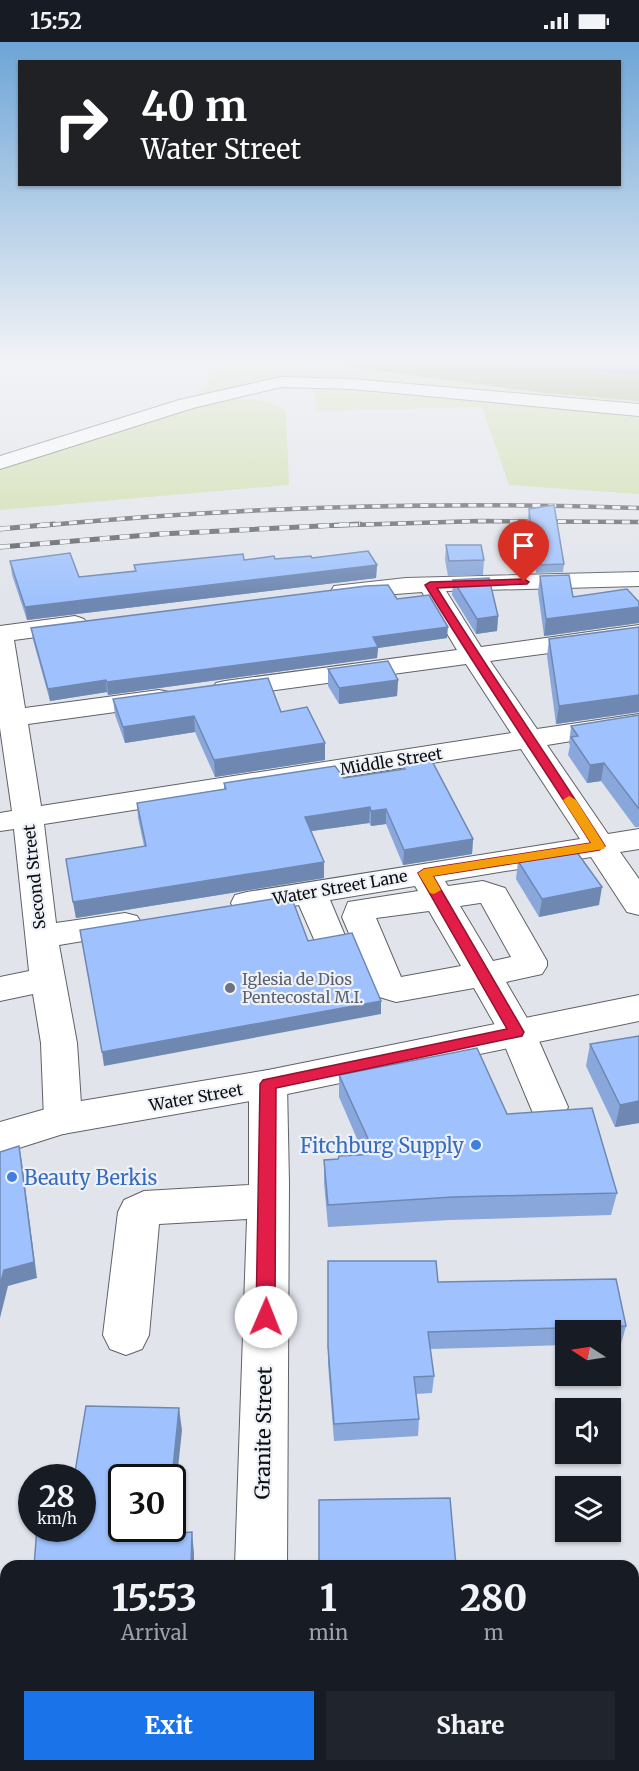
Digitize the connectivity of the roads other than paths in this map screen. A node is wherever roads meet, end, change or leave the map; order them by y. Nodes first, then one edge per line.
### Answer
1 (77, 439) edge
2 (0, 463) edge
3 (639, 579) edge
4 (430, 585) junction
5 (321, 593) edge
6 (103, 621) edge
7 (639, 633) edge
8 (0, 634) edge
9 (473, 655) junction
10 (6, 719) edge
11 (639, 722) edge
12 (532, 740) junction
13 (14, 820) edge
14 (639, 839) edge
15 (599, 846) junction
16 (432, 885) junction
17 (311, 892) junction
18 (639, 904) edge
19 (213, 909) edge
20 (155, 919) edge
21 (41, 938) junction
22 (329, 938) edge
23 (484, 975) junction
24 (48, 979) junction
25 (0, 989) edge
26 (639, 1008) edge
27 (517, 1032) junction
28 (268, 1084) junction
29 (549, 1107) dead end
30 (63, 1119) junction
31 (0, 1138) edge
32 (268, 1201) junction
33 (126, 1335) dead end
34 (261, 1560) edge

1 - 2 main road
3 - 4 main road
4 - 5 main road
4 - 9 main road
6 - 8 main road
7 - 9 main road
8 - 10 main road, Second Street
9 - 10 main road
9 - 12 main road
10 - 13 main road, Second Street
11 - 12 main road, Middle Street
12 - 13 main road, Middle Street
12 - 15 main road
13 - 21 main road, Second Street
14 - 15 main road, Water Street Lane
15 - 16 main road, Water Street Lane
15 - 18 main road
16 - 17 main road, Water Street Lane
16 - 23 main road
16 - 23 main road
16 - 23 main road
17 - 19 main road, Water Street Lane
17 - 22 main road
20 - 21 main road
21 - 24 main road, Second Street
23 - 27 main road
24 - 25 main road
24 - 30 main road, Second Street
26 - 27 main road, Water Street
27 - 28 main road, Water Street
27 - 29 main road
28 - 30 main road, Water Street
28 - 32 main road, Granite Street
30 - 31 main road, Water Street
32 - 33 main road
32 - 34 main road, Granite Street

